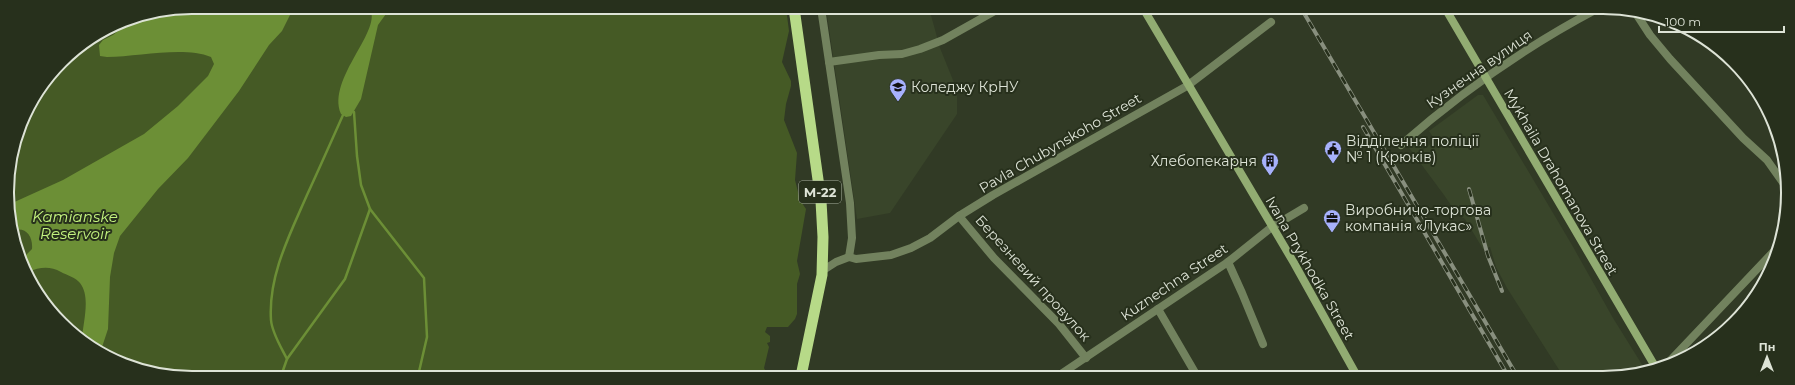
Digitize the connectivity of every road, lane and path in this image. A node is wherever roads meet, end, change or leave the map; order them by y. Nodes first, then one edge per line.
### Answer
1 (795, 14) edge
2 (822, 14) edge
3 (989, 14) edge
4 (1145, 14) edge
5 (1449, 14) edge
6 (1586, 14) edge
7 (1639, 17) edge
8 (1271, 22) dead end
9 (829, 62) junction
10 (1486, 78) junction
11 (1187, 86) junction
12 (1401, 145) dead end
13 (1781, 180) edge
14 (1304, 208) dead end
15 (959, 216) junction
16 (1272, 227) junction
17 (1769, 256) edge
18 (850, 257) junction
19 (1228, 262) junction
20 (822, 271) junction
21 (1158, 309) junction
22 (1263, 344) dead end
23 (1674, 356) edge
24 (1086, 358) junction
25 (1654, 364) edge
26 (802, 371) edge
27 (1066, 371) edge
28 (1194, 371) edge
29 (1354, 371) edge

1 - 20 highway, М-22
2 - 9 street
3 - 9 street
4 - 11 main road, Ivana Prykhodka Street
5 - 10 main road, Mykhaila Drahomanova Street
6 - 10 street, Кузнечна вулиця
7 - 13 street
8 - 11 street, Pavla Chubynskoho Street
9 - 18 street
10 - 12 street, Кузнечна вулиця
10 - 25 main road, Mykhaila Drahomanova Street
11 - 15 street, Pavla Chubynskoho Street
11 - 16 main road, Ivana Prykhodka Street
14 - 16 street, Kuznechna Street
15 - 18 street, Pavla Chubynskoho Street
15 - 24 street, Березневий провулок
16 - 19 street, Kuznechna Street
16 - 29 main road, Ivana Prykhodka Street
17 - 23 street
18 - 20 street
19 - 21 street, Kuznechna Street
19 - 22 street
20 - 26 highway, М-22
21 - 24 street, Kuznechna Street
21 - 28 street
24 - 27 street, Kuznechna Street

